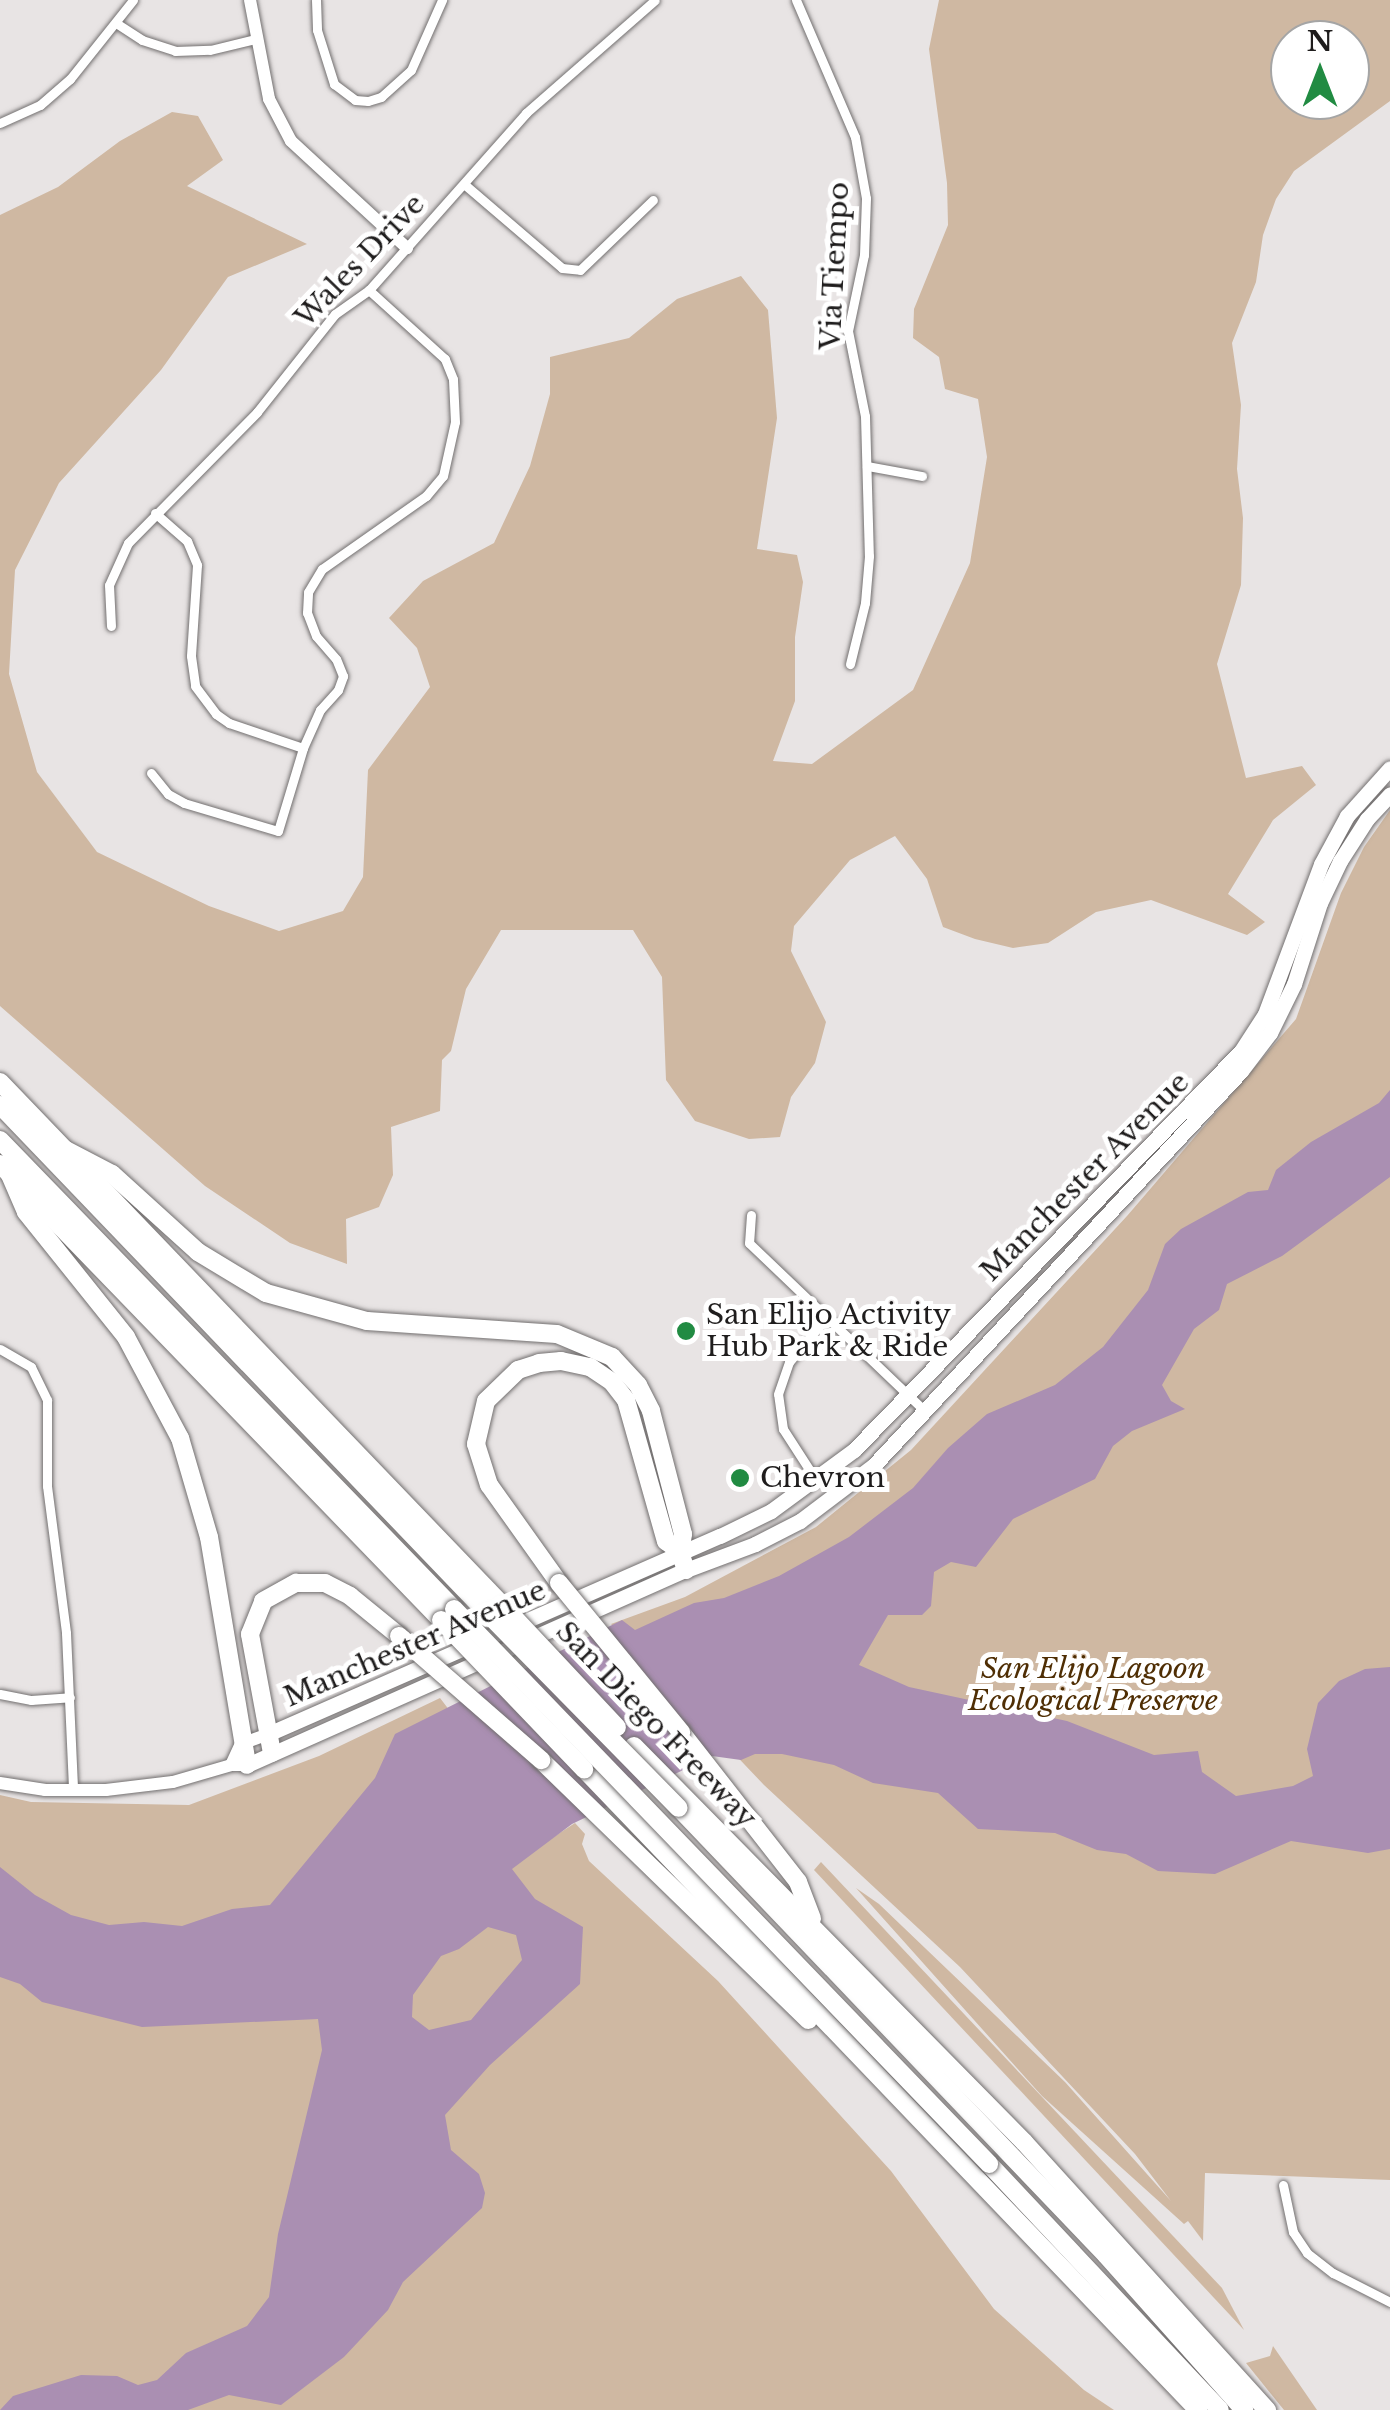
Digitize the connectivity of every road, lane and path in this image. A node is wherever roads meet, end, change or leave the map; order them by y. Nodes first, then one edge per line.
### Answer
1 (133, 0) edge
2 (250, 0) edge
3 (316, 0) edge
4 (442, 0) edge
5 (796, 0) edge
6 (649, 2) edge
7 (116, 22) junction
8 (255, 39) junction
9 (0, 123) edge
10 (464, 184) junction
11 (652, 200) dead end
12 (407, 248) junction
13 (368, 290) junction
14 (867, 466) junction
15 (922, 476) dead end
16 (155, 513) junction
17 (112, 626) dead end
18 (850, 664) dead end
19 (304, 748) junction
20 (1390, 768) edge
21 (151, 774) dead end
22 (1390, 794) edge
23 (0, 1082) edge
24 (0, 1105) edge
25 (0, 1140) edge
26 (64, 1149) junction
27 (5, 1169) edge
28 (751, 1214) dead end
29 (828, 1317) junction
30 (0, 1348) edge
31 (907, 1393) junction
32 (926, 1412) junction
33 (816, 1480) junction
34 (683, 1561) junction
35 (498, 1612) junction
36 (448, 1615) junction
37 (0, 1694) edge
38 (70, 1697) junction
39 (268, 1734) junction
40 (242, 1744) junction
41 (272, 1754) junction
42 (239, 1764) junction
43 (0, 1783) edge
44 (73, 1790) junction
45 (685, 1805) junction
46 (816, 1928) junction
47 (971, 2176) junction
48 (1282, 2185) dead end
49 (1390, 2302) edge
50 (1198, 2410) edge
51 (1220, 2410) edge
52 (1244, 2410) edge
53 (1267, 2410) edge

1 - 7 street
2 - 8 street
3 - 4 street
5 - 14 street, Via Tiempo
6 - 10 street, Wales Drive
7 - 8 street
7 - 9 street
8 - 12 street
10 - 11 street
10 - 12 street, Wales Drive
12 - 13 street, Wales Drive
13 - 16 street, Wales Drive
13 - 19 street
14 - 15 street
14 - 18 street, Via Tiempo
16 - 17 street, Wales Drive
16 - 19 street
19 - 21 street
20 - 31 main road, Manchester Avenue
22 - 32 main road, Manchester Avenue
23 - 26 highway, San Diego Freeway
24 - 35 highway
25 - 36 highway
26 - 34 highway
26 - 35 highway, San Diego Freeway
27 - 36 highway
27 - 40 highway
28 - 29 street
29 - 31 street
29 - 33 street
30 - 38 street
31 - 32 street
31 - 33 main road, Manchester Avenue
32 - 34 main road, Manchester Avenue
33 - 34 main road, Manchester Avenue
34 - 39 main road, Manchester Avenue
34 - 41 main road, Manchester Avenue
34 - 46 highway, bridge
35 - 45 highway, San Diego Freeway, bridge
36 - 47 highway, bridge
36 - 51 highway, bridge
37 - 38 street
38 - 44 street
39 - 40 street, Manchester Avenue
39 - 41 highway
39 - 47 highway, bridge
40 - 42 highway
41 - 42 main road, Manchester Avenue
42 - 44 street, Manchester Avenue
43 - 44 street, Manchester Avenue
45 - 46 highway, San Diego Freeway
45 - 52 highway
46 - 53 highway, San Diego Freeway
47 - 50 highway
48 - 49 street

